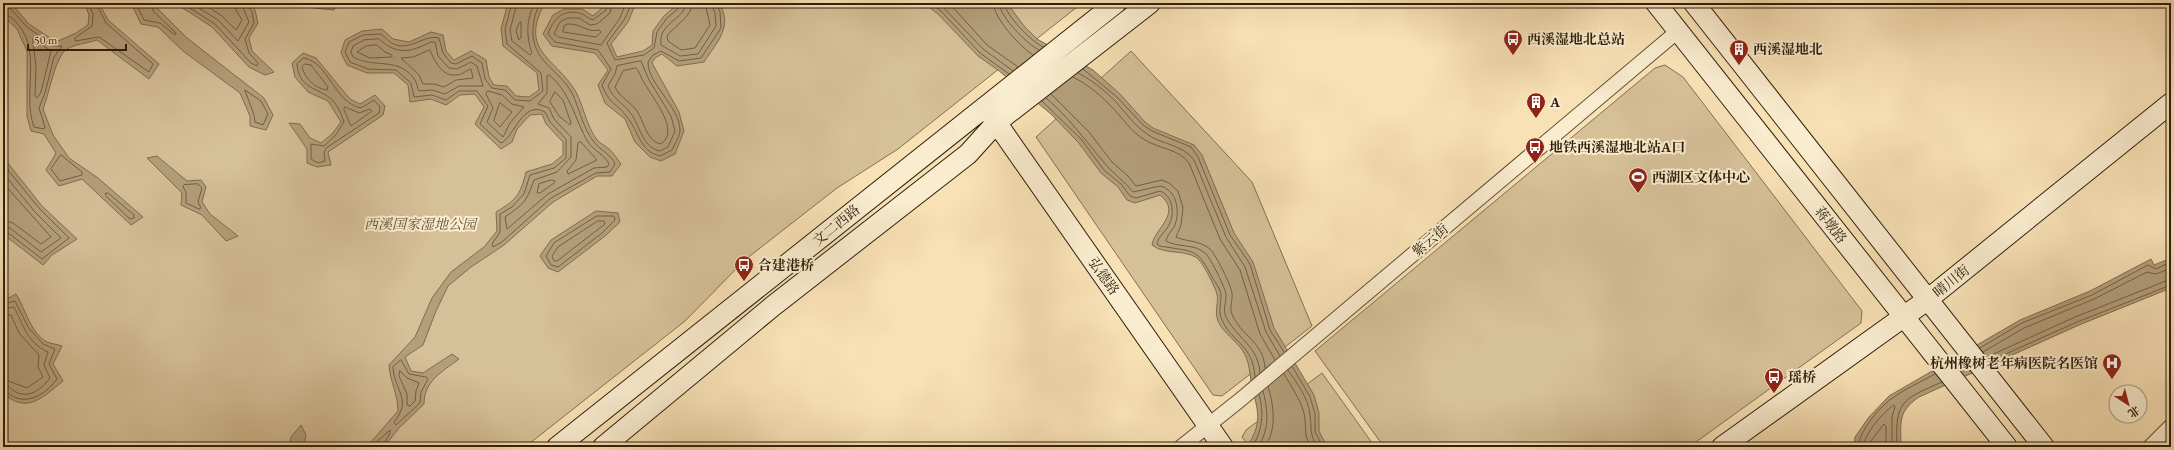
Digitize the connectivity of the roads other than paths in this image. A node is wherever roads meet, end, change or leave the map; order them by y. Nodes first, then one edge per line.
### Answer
1 (1116, 3) edge
2 (1150, 3) edge
3 (1656, 3) edge
4 (1698, 4) edge
5 (1678, 31) junction
6 (2171, 103) edge
7 (984, 106) junction
8 (998, 122) junction
9 (1928, 300) junction
10 (1904, 318) junction
11 (1208, 426) junction
12 (2171, 426) edge
13 (557, 447) edge
14 (603, 447) edge
15 (1181, 447) edge
16 (1223, 447) edge
17 (1722, 447) edge
18 (2007, 447) edge
19 (2044, 447) edge
20 (2150, 447) edge

1 - 7 main road, 文二西路
2 - 8 main road, 文二西路
3 - 5 main road, 蒋墩路
4 - 9 main road
5 - 10 main road, 蒋墩路
5 - 11 street, 紫云街
6 - 9 main road, 晴川街
7 - 8 main road, 弘德路
7 - 13 main road, 文二西路
8 - 11 main road, 弘德路
8 - 14 main road, 文二西路
9 - 10 main road, 晴川街
9 - 19 main road
10 - 17 main road, 晴川街
10 - 18 main road, 蒋墩路
11 - 15 street, 紫云街
11 - 16 main road, 弘德路
12 - 20 street

